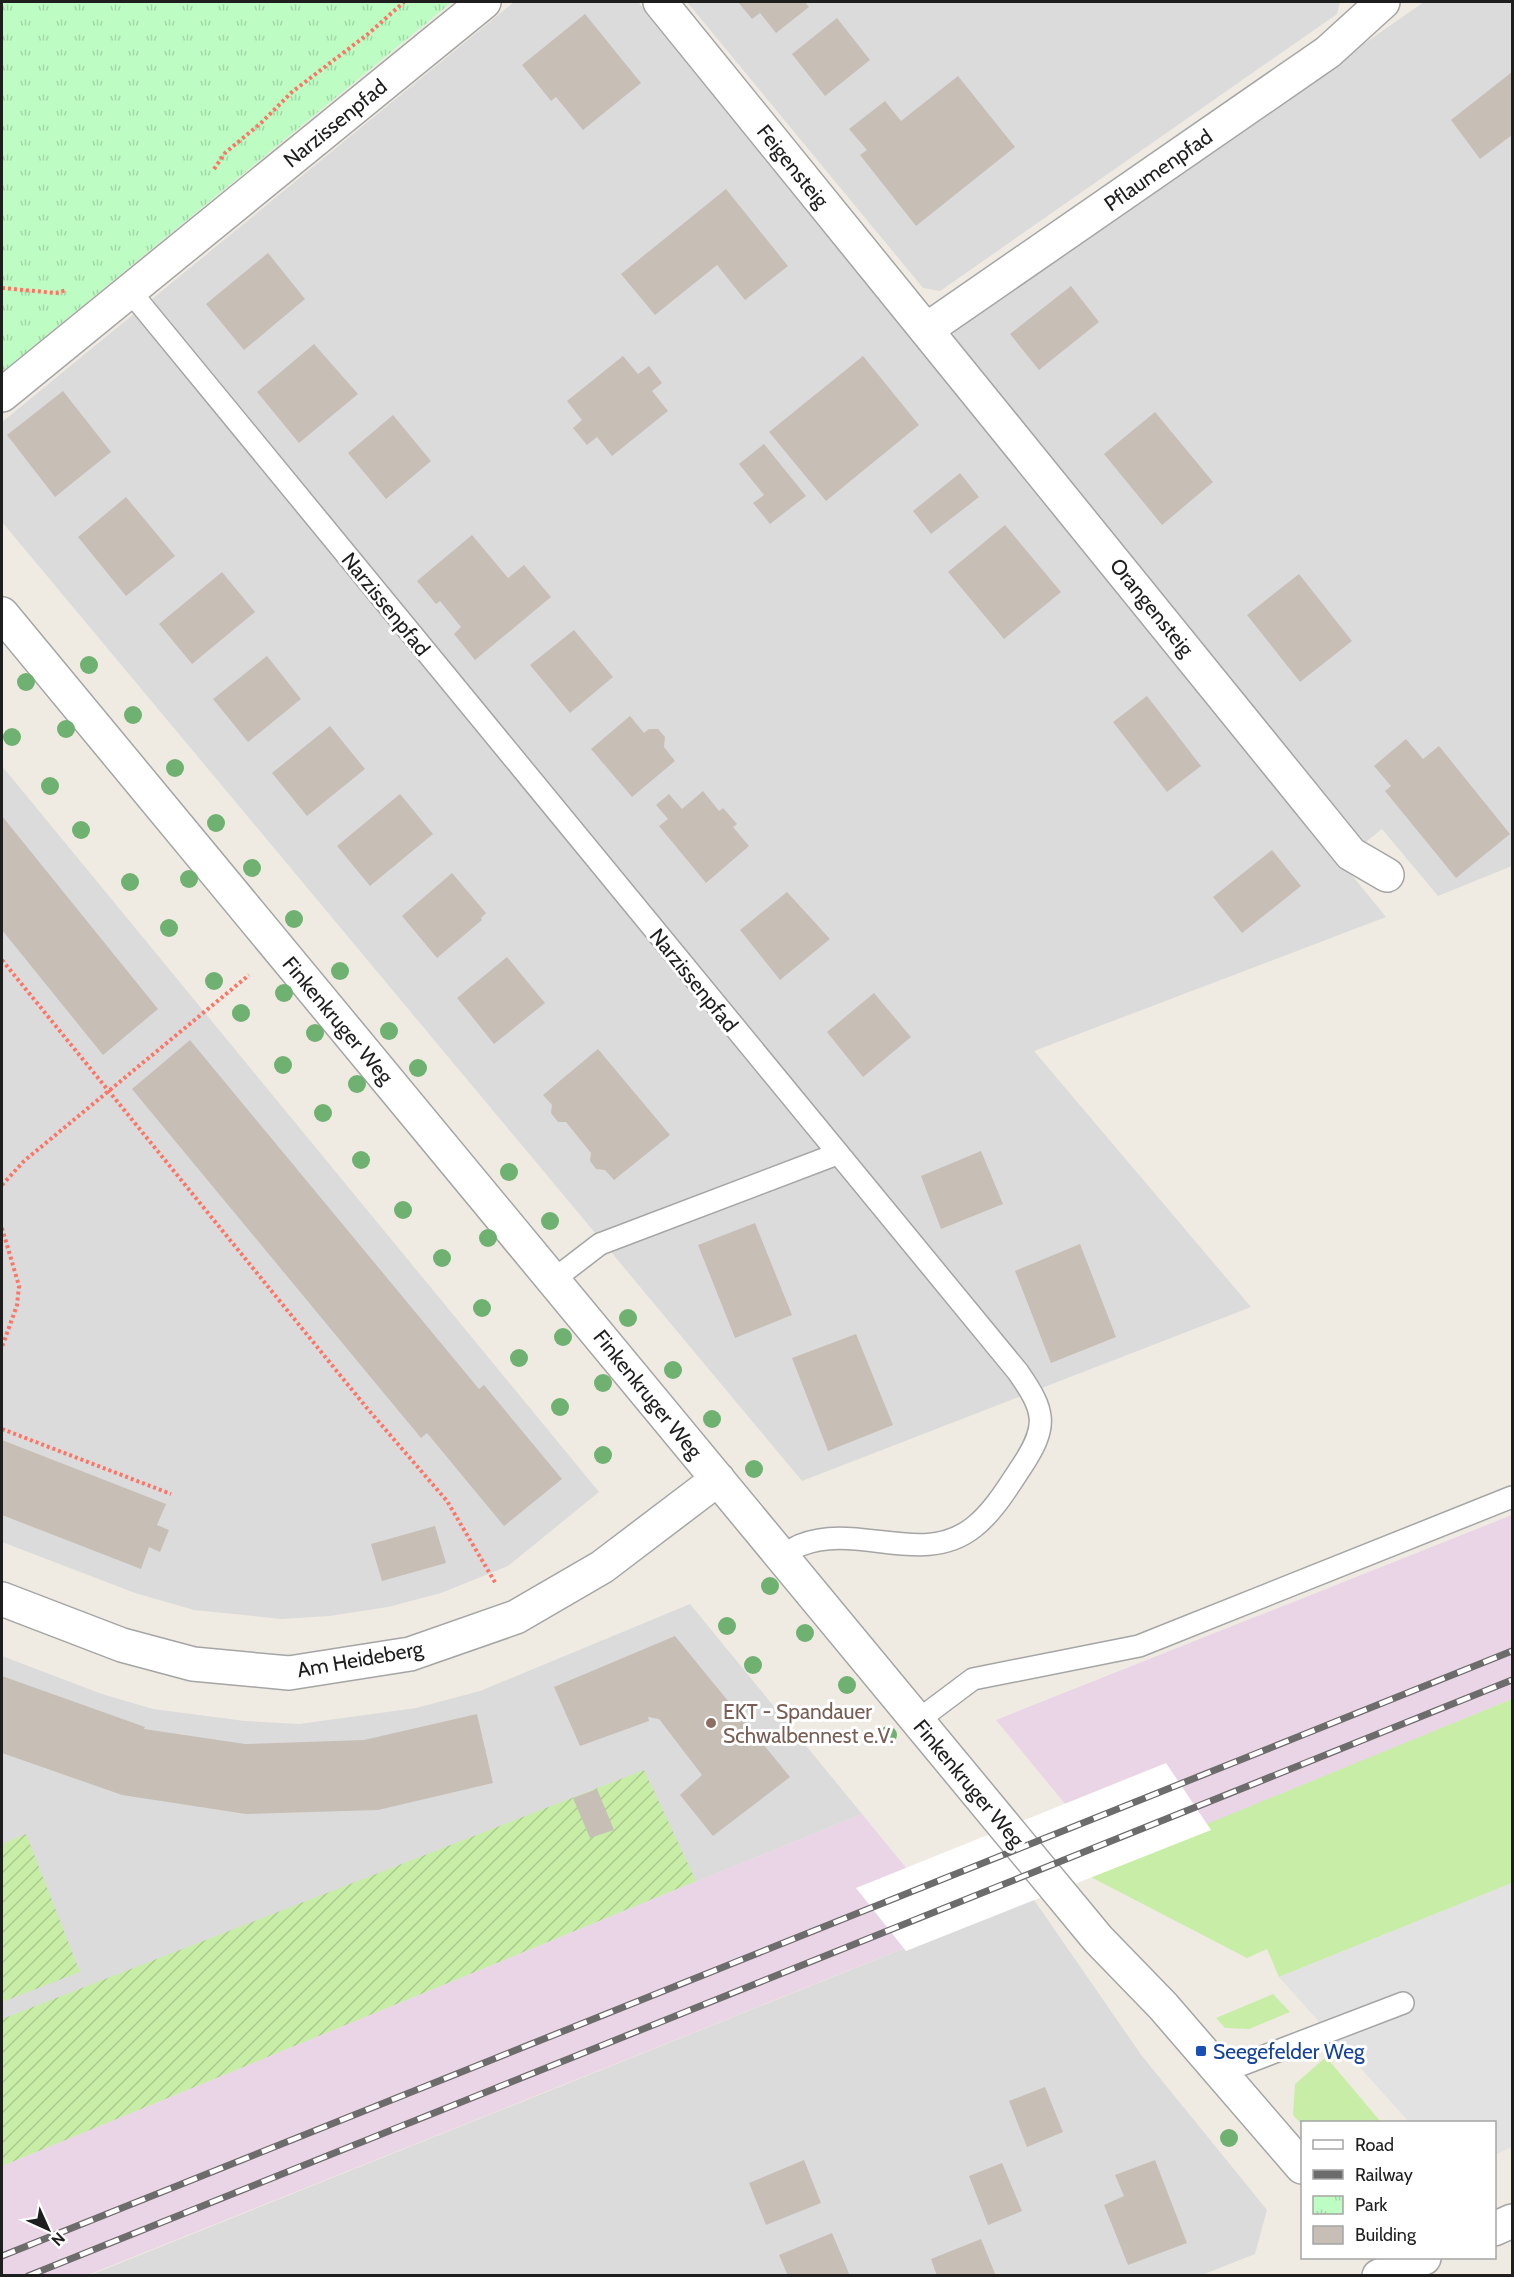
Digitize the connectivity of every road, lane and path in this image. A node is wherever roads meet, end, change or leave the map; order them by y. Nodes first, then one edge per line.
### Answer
1 (404, 2) edge
2 (484, 2) edge
3 (660, 2) edge
4 (1373, 4) edge
5 (209, 174) dead end
6 (2, 288) edge
7 (72, 289) dead end
8 (129, 290) junction
9 (926, 330) junction
10 (2, 395) edge
11 (2, 614) edge
12 (1387, 875) dead end
13 (280, 950) junction
14 (2, 960) edge
15 (109, 1091) junction
16 (837, 1154) junction
17 (2, 1185) edge
18 (2, 1228) edge
19 (554, 1280) junction
20 (2, 1347) edge
21 (2, 1429) edge
22 (718, 1479) junction
23 (171, 1494) dead end
24 (1512, 1497) edge
25 (782, 1557) junction
26 (2, 1599) edge
27 (516, 1617) junction
28 (917, 1721) junction
29 (1403, 2003) dead end
30 (1220, 2073) junction
31 (1301, 2166) edge
32 (1512, 2221) edge
33 (1496, 2228) edge
34 (1421, 2259) edge
35 (1379, 2271) edge

1 - 5 path
2 - 8 street, Narzissenpfad
3 - 9 street, Feigensteig
4 - 9 street, Pflaumenpfad
6 - 7 path
8 - 10 street, Narzissenpfad
8 - 16 lane, Narzissenpfad
9 - 12 street, Orangensteig
11 - 13 street, Finkenkruger Weg
13 - 15 path
13 - 19 street, Finkenkruger Weg
14 - 15 path
15 - 17 path
15 - 27 path
16 - 19 lane
16 - 25 lane, Narzissenpfad
18 - 20 path
19 - 22 street, Finkenkruger Weg
21 - 23 path
22 - 25 street, Finkenkruger Weg
22 - 27 street, Am Heideberg
24 - 28 lane
25 - 28 street, Finkenkruger Weg
26 - 27 street, Am Heideberg
28 - 30 street, Finkenkruger Weg
29 - 30 lane
30 - 31 street, Finkenkruger Weg
32 - 33 street
34 - 35 street

